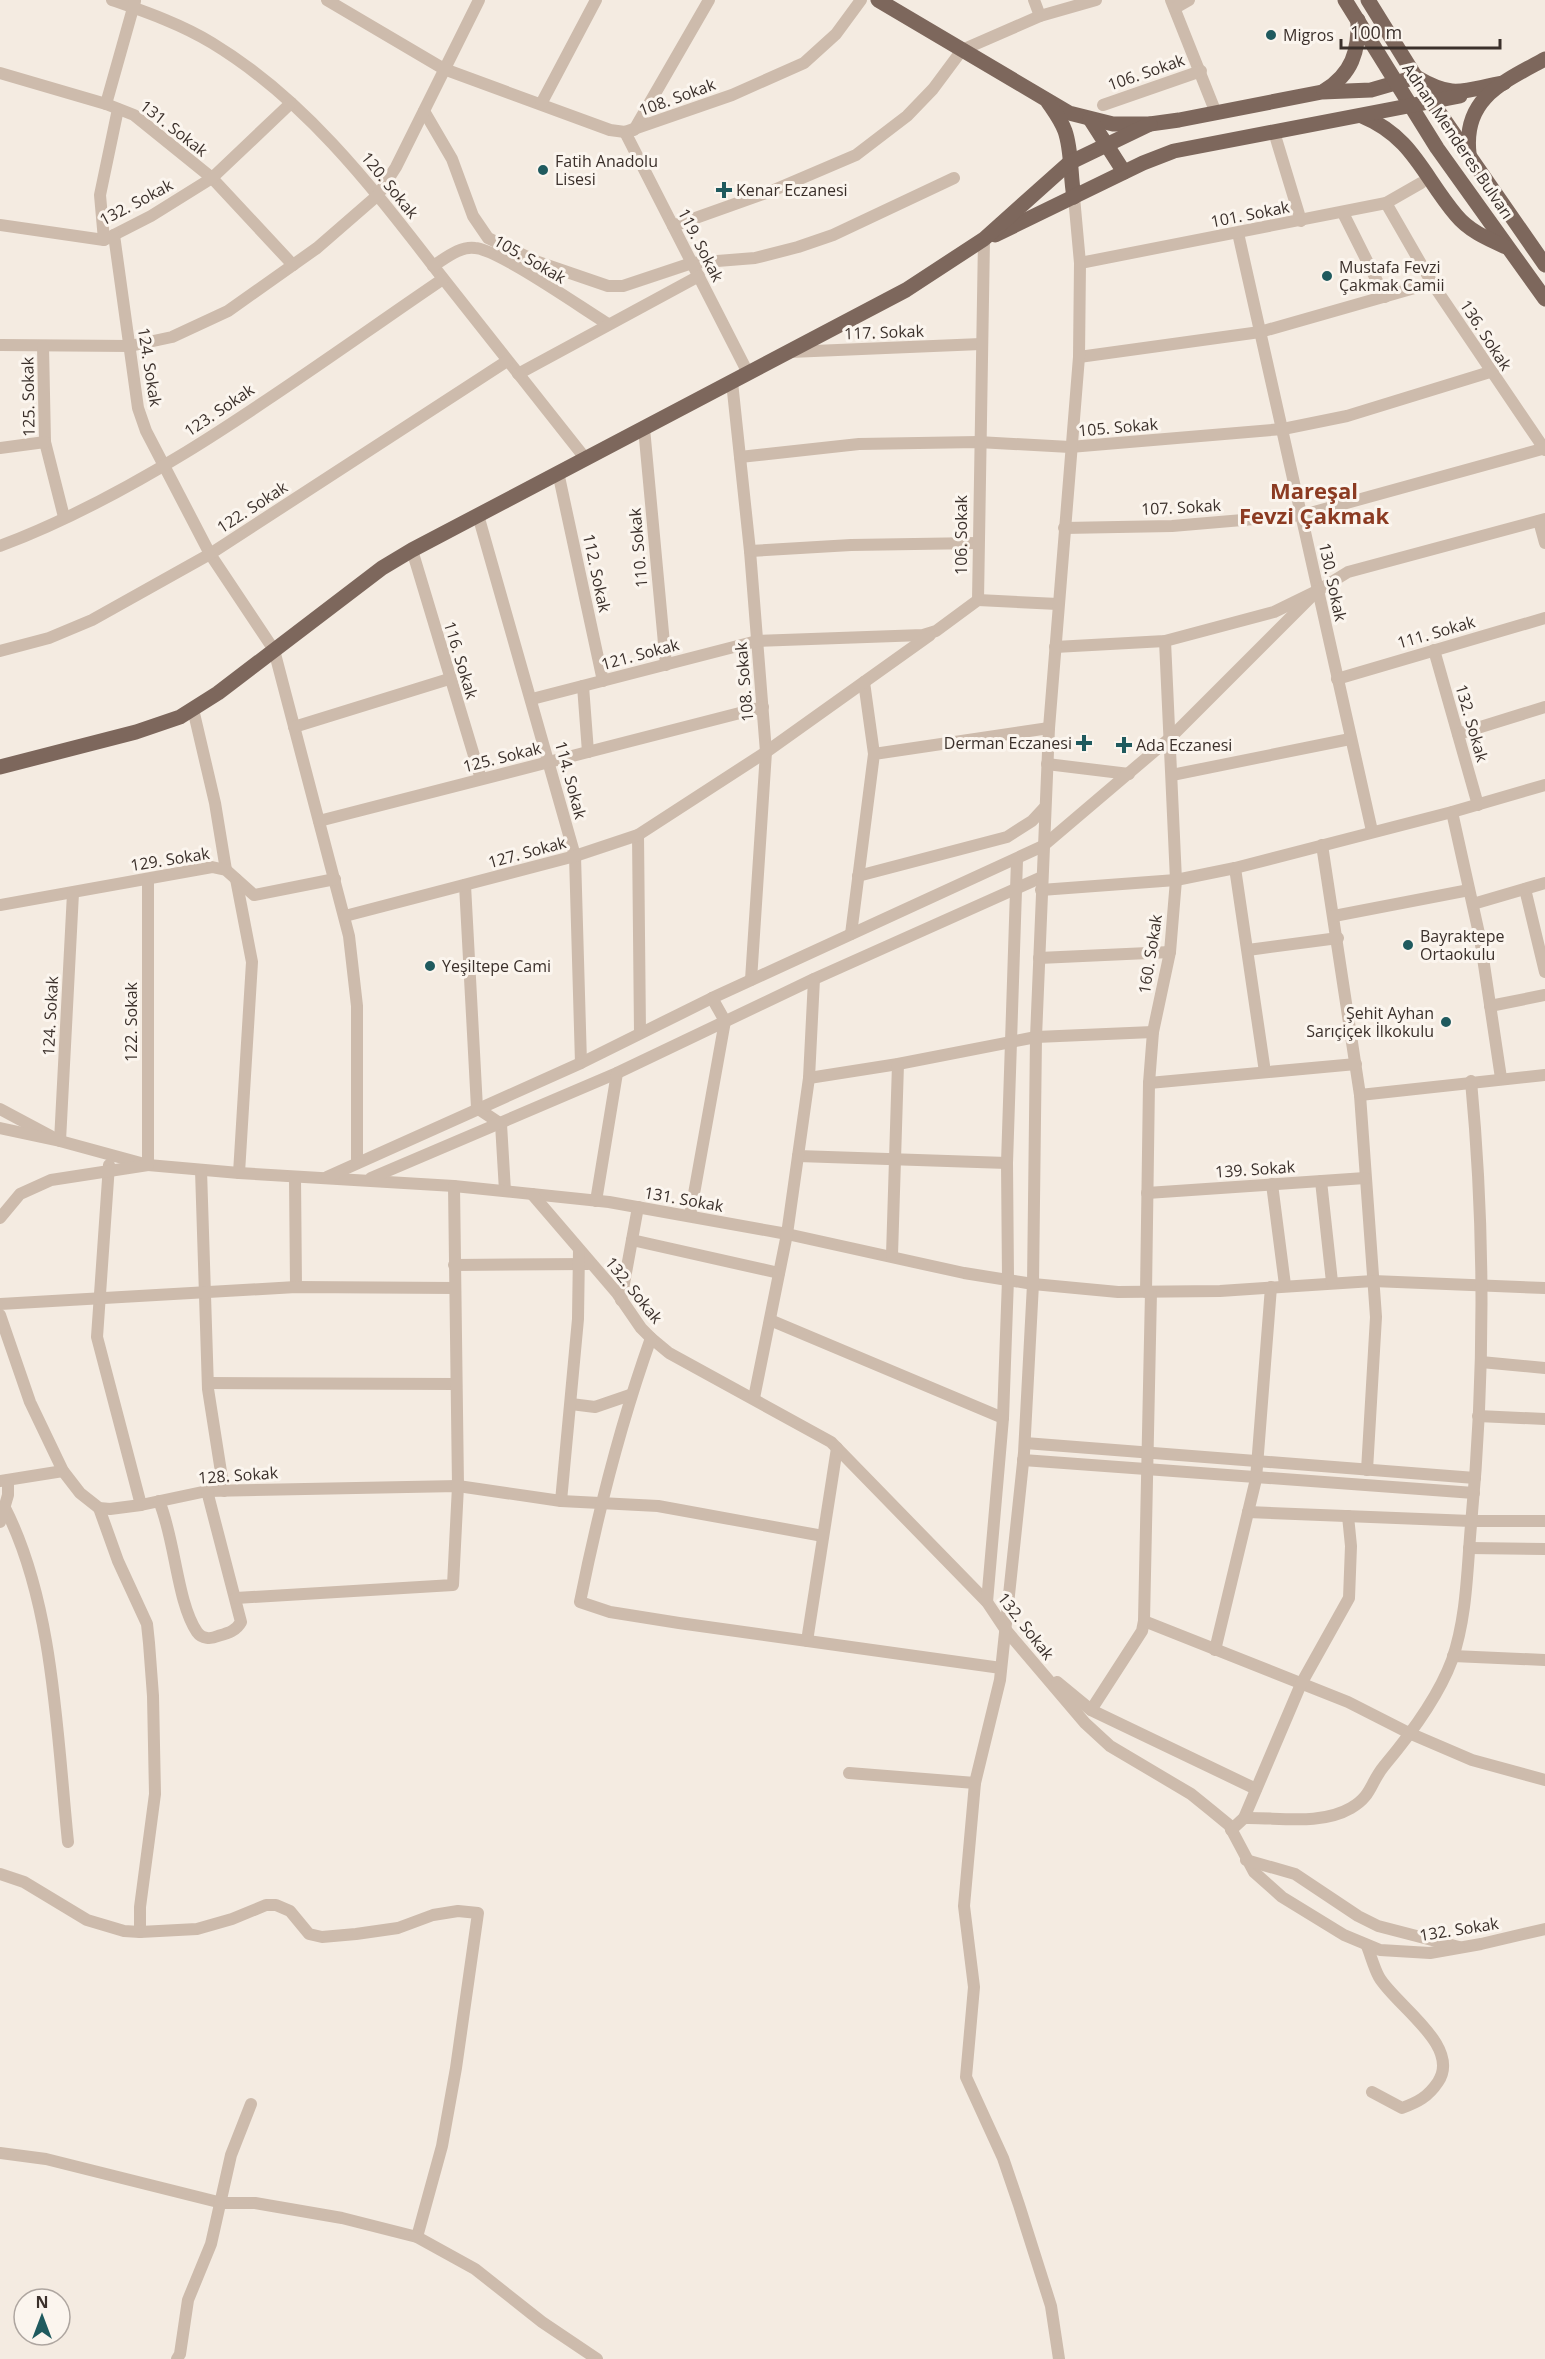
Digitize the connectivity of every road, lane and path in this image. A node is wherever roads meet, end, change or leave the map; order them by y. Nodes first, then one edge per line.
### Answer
1 (112, 0) edge
2 (327, 0) edge
3 (479, 0) edge
4 (596, 0) edge
5 (709, 0) edge
6 (861, 0) edge
7 (878, 0) edge
8 (1034, 0) edge
9 (1096, 0) edge
10 (1189, 0) edge
11 (1345, 0) edge
12 (1368, 0) edge
13 (134, 4) edge
14 (1173, 4) edge
15 (348, 5) edge
16 (1040, 16) junction
17 (1358, 20) junction
18 (962, 50) junction
19 (1545, 60) edge
20 (444, 69) junction
21 (1201, 71) junction
22 (0, 73) edge
23 (1416, 77) junction
24 (1396, 81) junction
25 (1501, 84) junction
26 (1322, 92) junction
27 (1048, 102) junction
28 (291, 103) junction
29 (1433, 103) junction
30 (106, 104) junction
31 (541, 104) junction
32 (1103, 105) dead end
33 (1411, 106) junction
34 (118, 109) junction
35 (424, 111) junction
36 (1216, 113) junction
37 (1362, 116) junction
38 (1090, 119) junction
39 (1150, 124) junction
40 (630, 131) junction
41 (1274, 132) junction
42 (1108, 144) junction
43 (1469, 156) junction
44 (1069, 163) junction
45 (1124, 172) junction
46 (212, 178) junction
47 (954, 178) dead end
48 (1421, 183) dead end
49 (378, 195) junction
50 (1074, 197) junction
51 (1386, 203) junction
52 (1342, 213) junction
53 (1301, 221) junction
54 (0, 225) edge
55 (673, 226) junction
56 (1238, 233) junction
57 (109, 237) junction
58 (984, 239) junction
59 (1506, 247) junction
60 (692, 263) junction
61 (1080, 263) junction
62 (293, 265) junction
63 (1545, 265) edge
64 (433, 266) junction
65 (699, 276) junction
66 (443, 279) junction
67 (1432, 283) junction
68 (1385, 297) junction
69 (1545, 299) edge
70 (608, 324) junction
71 (1260, 332) junction
72 (981, 344) junction
73 (0, 345) edge
74 (43, 346) junction
75 (130, 346) junction
76 (788, 352) junction
77 (1079, 357) junction
78 (507, 361) junction
79 (1490, 372) junction
80 (748, 373) junction
81 (518, 374) junction
82 (732, 382) junction
83 (644, 428) junction
84 (1283, 429) junction
85 (45, 442) junction
86 (978, 442) junction
87 (1070, 447) junction
88 (0, 448) edge
89 (1544, 450) edge
90 (740, 457) junction
91 (585, 458) junction
92 (165, 466) junction
93 (558, 472) junction
94 (478, 515) junction
95 (1303, 515) junction
96 (64, 517) junction
97 (1542, 520) edge
98 (1064, 528) junction
99 (978, 543) junction
100 (1545, 543) edge
101 (0, 546) edge
102 (412, 550) junction
103 (750, 551) junction
104 (210, 554) junction
105 (1317, 591) junction
106 (978, 600) junction
107 (1058, 604) junction
108 (1545, 618) edge
109 (936, 631) junction
110 (757, 641) junction
111 (1166, 641) junction
112 (1055, 647) junction
113 (274, 650) junction
114 (1434, 650) junction
115 (0, 651) edge
116 (666, 664) junction
117 (449, 679) junction
118 (1337, 679) junction
119 (603, 681) junction
120 (864, 682) junction
121 (583, 686) junction
122 (532, 699) junction
123 (763, 707) junction
124 (1545, 707) edge
125 (193, 709) junction
126 (294, 727) junction
127 (1049, 728) junction
128 (1458, 734) junction
129 (1170, 738) junction
130 (1350, 739) junction
131 (588, 752) junction
132 (766, 752) junction
133 (874, 754) junction
134 (549, 762) junction
135 (1047, 764) junction
136 (0, 767) edge
137 (1129, 774) junction
138 (1172, 775) junction
139 (481, 779) junction
140 (1545, 785) edge
141 (1478, 805) junction
142 (1045, 807) junction
143 (1452, 812) junction
144 (319, 821) junction
145 (1372, 831) junction
146 (638, 835) junction
147 (1322, 845) junction
148 (1043, 846) junction
149 (575, 856) junction
150 (1017, 860) junction
151 (1235, 868) junction
152 (226, 870) junction
153 (858, 876) junction
154 (1042, 876) junction
155 (148, 879) junction
156 (236, 879) junction
157 (335, 879) junction
158 (1176, 880) junction
159 (1545, 883) edge
160 (465, 885) junction
161 (1016, 887) junction
162 (1525, 889) junction
163 (1041, 890) junction
164 (1469, 890) junction
165 (73, 893) junction
166 (1473, 904) junction
167 (0, 905) edge
168 (345, 916) junction
169 (1334, 916) junction
170 (851, 934) junction
171 (1338, 938) junction
172 (1248, 951) junction
173 (1170, 952) junction
174 (1040, 958) junction
175 (1545, 972) edge
176 (814, 979) junction
177 (751, 980) junction
178 (1545, 995) edge
179 (712, 998) junction
180 (1490, 1006) junction
181 (724, 1021) junction
182 (1153, 1032) junction
183 (640, 1033) junction
184 (1036, 1037) junction
185 (1010, 1044) junction
186 (581, 1063) junction
187 (898, 1064) junction
188 (1356, 1064) junction
189 (1265, 1072) junction
190 (617, 1073) junction
191 (1545, 1075) edge
192 (809, 1078) junction
193 (1501, 1078) junction
194 (1471, 1081) junction
195 (1149, 1083) junction
196 (1360, 1095) junction
197 (477, 1108) junction
198 (0, 1109) edge
199 (501, 1124) junction
200 (0, 1128) edge
201 (60, 1142) junction
202 (110, 1155) junction
203 (798, 1156) junction
204 (896, 1159) junction
205 (357, 1163) junction
206 (1007, 1163) junction
207 (148, 1165) junction
208 (201, 1170) junction
209 (109, 1171) junction
210 (239, 1173) junction
211 (296, 1177) junction
212 (324, 1178) junction
213 (1365, 1178) junction
214 (367, 1180) junction
215 (1321, 1181) junction
216 (1272, 1184) junction
217 (454, 1186) junction
218 (505, 1191) junction
219 (1147, 1193) junction
220 (532, 1194) junction
221 (596, 1201) junction
222 (638, 1207) junction
223 (690, 1216) junction
224 (0, 1218) edge
225 (787, 1234) junction
226 (632, 1240) junction
227 (892, 1255) junction
228 (586, 1264) junction
229 (454, 1265) junction
230 (779, 1273) junction
231 (1008, 1279) junction
232 (1373, 1281) junction
233 (1332, 1282) junction
234 (1033, 1284) junction
235 (1285, 1285) junction
236 (1482, 1285) junction
237 (296, 1287) junction
238 (1271, 1287) junction
239 (455, 1288) junction
240 (1545, 1288) edge
241 (205, 1292) junction
242 (1149, 1292) junction
243 (98, 1299) junction
244 (621, 1300) junction
245 (0, 1304) edge
246 (0, 1316) edge
247 (770, 1320) junction
248 (651, 1338) junction
249 (1481, 1362) junction
250 (1545, 1368) edge
251 (208, 1383) junction
252 (456, 1384) junction
253 (630, 1395) junction
254 (754, 1398) junction
255 (571, 1404) junction
256 (1479, 1416) junction
257 (1003, 1418) junction
258 (1545, 1419) edge
259 (1025, 1443) junction
260 (837, 1448) junction
261 (1146, 1453) junction
262 (1023, 1460) junction
263 (1258, 1462) junction
264 (1145, 1470) junction
265 (1367, 1470) junction
266 (63, 1471) junction
267 (1475, 1478) junction
268 (1256, 1479) junction
269 (4, 1481) edge
270 (458, 1486) junction
271 (207, 1491) junction
272 (224, 1491) junction
273 (1474, 1493) junction
274 (159, 1501) junction
275 (561, 1501) junction
276 (600, 1503) junction
277 (141, 1505) junction
278 (5, 1508) junction
279 (99, 1508) junction
280 (1248, 1512) junction
281 (1348, 1516) junction
282 (1472, 1521) junction
283 (1545, 1521) edge
284 (0, 1522) edge
285 (823, 1536) junction
286 (1469, 1548) junction
287 (1545, 1549) edge
288 (236, 1598) junction
289 (987, 1602) junction
290 (1144, 1621) junction
291 (1005, 1629) junction
292 (807, 1641) junction
293 (1215, 1650) junction
294 (1024, 1651) junction
295 (1453, 1656) junction
296 (1545, 1660) edge
297 (1001, 1668) junction
298 (1301, 1684) junction
299 (1091, 1710) junction
300 (1409, 1733) junction
301 (849, 1773) dead end
302 (1545, 1780) edge
303 (975, 1783) junction
304 (1256, 1789) junction
305 (1244, 1818) junction
306 (1231, 1830) junction
307 (68, 1842) dead end
308 (1246, 1860) junction
309 (0, 1874) edge
310 (1545, 1929) edge
311 (140, 1932) junction
312 (1367, 1946) junction
313 (1466, 1947) junction
314 (1372, 2092) dead end
315 (251, 2104) dead end
316 (0, 2153) edge
317 (222, 2203) junction
318 (417, 2237) junction
319 (177, 2359) edge
320 (597, 2359) edge
321 (1059, 2359) edge

1 - 13 street, 120. Sokak
2 - 15 street
3 - 20 street
4 - 31 street
5 - 40 street
6 - 40 street, 108. Sokak
7 - 18 main road
8 - 16 street
9 - 16 street
10 - 14 street
11 - 17 main road, Adnan Menderes Bulvarı
12 - 23 main road, Adnan Menderes Bulvarı
13 - 28 street, 120. Sokak
13 - 30 street
14 - 21 street
15 - 20 street
16 - 18 street
17 - 24 main road, Adnan Menderes Bulvarı
17 - 26 main road
18 - 27 main road
18 - 55 street
19 - 25 main road
20 - 31 street, 108. Sokak
20 - 35 street
21 - 32 street, 106. Sokak
21 - 36 street
22 - 30 street, 131. Sokak
23 - 24 main road
23 - 25 main road
23 - 29 main road, Adnan Menderes Bulvarı
24 - 26 main road
24 - 33 main road, Adnan Menderes Bulvarı
25 - 29 main road
25 - 43 main road
26 - 36 main road
27 - 38 main road
27 - 44 main road
28 - 46 street, 132. Sokak
28 - 49 street, 120. Sokak
29 - 33 main road
29 - 43 main road, Adnan Menderes Bulvarı
30 - 34 street, 131. Sokak
31 - 40 street, 108. Sokak
33 - 37 main road
33 - 59 main road, Adnan Menderes Bulvarı
34 - 46 street, 131. Sokak
34 - 57 street, 124. Sokak
35 - 49 street
35 - 60 street
36 - 39 main road
37 - 41 main road
37 - 59 main road
38 - 39 main road
38 - 42 main road
39 - 42 main road
40 - 55 street, 119. Sokak
41 - 45 main road
41 - 53 street
42 - 44 main road
42 - 45 main road
43 - 63 main road, Adnan Menderes Bulvarı
44 - 50 main road
44 - 58 main road
45 - 50 main road
46 - 57 street, 132. Sokak
46 - 62 street, 131. Sokak
47 - 60 street
48 - 51 street, 101. Sokak
49 - 62 street
49 - 64 street, 120. Sokak
50 - 58 main road
50 - 61 street
51 - 52 street, 101. Sokak
51 - 67 street, 136. Sokak
52 - 53 street, 101. Sokak
52 - 68 street
53 - 56 street, 101. Sokak
54 - 57 street, 132. Sokak
55 - 60 street, 119. Sokak
56 - 61 street, 101. Sokak
56 - 71 street, 130. Sokak
57 - 75 street, 124. Sokak
58 - 72 street, 106. Sokak
58 - 76 main road
59 - 69 main road, Adnan Menderes Bulvarı
60 - 65 street, 119. Sokak
61 - 77 street
62 - 75 street
64 - 66 street, 120. Sokak
64 - 70 street, 105. Sokak
65 - 70 street
65 - 80 street, 119. Sokak
66 - 78 street, 120. Sokak
66 - 92 street, 123. Sokak
67 - 68 street
67 - 79 street, 136. Sokak
68 - 71 street
70 - 81 street
71 - 77 street
71 - 84 street, 130. Sokak
72 - 76 street, 117. Sokak
72 - 86 street, 106. Sokak
73 - 74 street
74 - 75 street
74 - 85 street, 125. Sokak
75 - 92 street, 124. Sokak
76 - 80 main road
77 - 87 street
78 - 81 street, 120. Sokak
78 - 104 street, 122. Sokak
79 - 84 street, 105. Sokak
79 - 89 street, 136. Sokak
80 - 82 main road
81 - 91 street, 120. Sokak
82 - 83 main road
82 - 90 street, 108. Sokak
83 - 91 main road
83 - 116 street, 110. Sokak
84 - 87 street, 105. Sokak
84 - 95 street, 130. Sokak
85 - 88 street
85 - 96 street, 125. Sokak
86 - 87 street, 105. Sokak
86 - 90 street, 105. Sokak
86 - 99 street, 106. Sokak
87 - 98 street
89 - 95 street, 107. Sokak
90 - 103 street, 108. Sokak
91 - 93 main road
92 - 96 street, 123. Sokak
92 - 104 street, 124. Sokak
93 - 94 main road
93 - 119 street, 112. Sokak
94 - 102 main road
94 - 122 street, 114. Sokak
95 - 98 street, 107. Sokak
95 - 105 street, 130. Sokak
96 - 101 street, 123. Sokak
97 - 100 street
97 - 105 street
98 - 107 street
99 - 103 street
99 - 106 street, 106. Sokak
102 - 113 main road
102 - 117 street, 116. Sokak
103 - 110 street, 108. Sokak
104 - 113 street, 124. Sokak
104 - 115 street, 122. Sokak
105 - 111 street
105 - 118 street, 130. Sokak
105 - 129 street
106 - 107 street
106 - 109 street
107 - 112 street
108 - 114 street, 111. Sokak
109 - 110 street
109 - 120 street, 127. Sokak
110 - 116 street, 121. Sokak
110 - 123 street, 108. Sokak
111 - 112 street
111 - 129 street, 160. Sokak
112 - 127 street
113 - 125 main road
113 - 126 street, 124. Sokak
114 - 118 street, 111. Sokak
114 - 128 street, 132. Sokak
116 - 119 street, 121. Sokak
117 - 126 street
117 - 139 street, 116. Sokak
118 - 130 street, 130. Sokak
119 - 121 street, 121. Sokak
120 - 132 street, 127. Sokak
120 - 133 street
121 - 122 street, 121. Sokak
121 - 131 street
122 - 134 street, 114. Sokak
123 - 131 street, 125. Sokak
123 - 132 street, 108. Sokak
124 - 128 street
125 - 136 main road
125 - 152 street
126 - 144 street, 124. Sokak
127 - 133 street
127 - 135 street
128 - 141 street, 132. Sokak
129 - 137 street
129 - 138 street, 160. Sokak
130 - 138 street
130 - 145 street, 130. Sokak
131 - 134 street, 125. Sokak
132 - 146 street, 127. Sokak
132 - 177 street, 108. Sokak
133 - 153 street
134 - 139 street, 125. Sokak
134 - 149 street, 114. Sokak
135 - 137 street
135 - 142 street
137 - 148 street
138 - 158 street, 160. Sokak
139 - 144 street, 125. Sokak
140 - 141 street
141 - 143 street
142 - 148 street
142 - 153 street
143 - 145 street
143 - 164 street
144 - 157 street, 124. Sokak
145 - 147 street
146 - 149 street, 127. Sokak
146 - 183 street
147 - 151 street
147 - 169 street
148 - 150 street
148 - 154 street
149 - 160 street, 127. Sokak
149 - 186 street, 114. Sokak
150 - 161 street
150 - 170 street
151 - 158 street
151 - 172 street
152 - 155 street, 129. Sokak
152 - 156 street, 129. Sokak
153 - 170 street
154 - 161 street
154 - 163 street
155 - 165 street, 129. Sokak
155 - 207 street, 122. Sokak
156 - 157 street, 129. Sokak
156 - 210 street
157 - 168 street, 124. Sokak
158 - 163 street
158 - 173 street, 160. Sokak
159 - 162 street
160 - 168 street, 127. Sokak
160 - 197 street
161 - 176 street
161 - 185 street
162 - 166 street
162 - 175 street
163 - 174 street
164 - 166 street
164 - 169 street
165 - 167 street, 129. Sokak
165 - 201 street, 124. Sokak
166 - 180 street
168 - 205 street, 124. Sokak
169 - 171 street
170 - 177 street
171 - 172 street
171 - 188 street
172 - 189 street
173 - 174 street
173 - 182 street, 160. Sokak
174 - 184 street
176 - 181 street
176 - 192 street
177 - 179 street
178 - 180 street
179 - 181 street
179 - 183 street
180 - 193 street
181 - 190 street
181 - 223 street
182 - 184 street
182 - 195 street, 160. Sokak
183 - 186 street
184 - 185 street
184 - 234 street
185 - 187 street
185 - 206 street
186 - 197 street
187 - 192 street
187 - 204 street
188 - 189 street
188 - 196 street
189 - 195 street
190 - 199 street
190 - 221 street
191 - 193 street
192 - 203 street
193 - 194 street
194 - 196 street
194 - 236 street
195 - 219 street, 160. Sokak
196 - 213 street
197 - 199 street
197 - 205 street
198 - 201 street
199 - 214 street
199 - 218 street
200 - 201 street
201 - 202 street
202 - 207 street
202 - 209 street
203 - 204 street
203 - 225 street
204 - 206 street
204 - 227 street
205 - 212 street
206 - 231 street
207 - 208 street, 131. Sokak
207 - 209 street
208 - 210 street, 131. Sokak
208 - 241 street
209 - 224 street
209 - 243 street
210 - 211 street, 131. Sokak
211 - 212 street, 131. Sokak
211 - 237 street
212 - 214 street, 131. Sokak
213 - 215 street, 139. Sokak
213 - 232 street
214 - 217 street, 131. Sokak
215 - 216 street, 139. Sokak
215 - 233 street
216 - 219 street, 139. Sokak
216 - 235 street
217 - 218 street, 131. Sokak
217 - 229 street
218 - 220 street, 131. Sokak
219 - 242 street, 160. Sokak
220 - 221 street, 131. Sokak
220 - 228 street
221 - 222 street, 131. Sokak
222 - 223 street, 131. Sokak
222 - 226 street
223 - 225 street, 131. Sokak
225 - 227 street, 131. Sokak
225 - 230 street
226 - 230 street
226 - 244 street
227 - 231 street, 131. Sokak
228 - 229 street
228 - 244 street, 132. Sokak
228 - 255 street
229 - 239 street
230 - 247 street
231 - 234 street, 131. Sokak
231 - 257 street
232 - 233 street, 131. Sokak
232 - 236 street, 131. Sokak
232 - 265 street
233 - 235 street, 131. Sokak
234 - 242 street, 131. Sokak
234 - 259 street
235 - 238 street, 131. Sokak
236 - 240 street, 131. Sokak
236 - 249 street
237 - 239 street
237 - 241 street
238 - 242 street, 131. Sokak
238 - 263 street
239 - 252 street
241 - 243 street
241 - 251 street
242 - 261 street, 160. Sokak
243 - 245 street
243 - 277 street
244 - 248 street, 132. Sokak
246 - 266 street
247 - 254 street
247 - 257 street
248 - 253 street
248 - 254 street, 132. Sokak
249 - 250 street
249 - 256 street
251 - 252 street
251 - 272 street
252 - 270 street
253 - 255 street
253 - 276 street
254 - 260 street, 132. Sokak
255 - 275 street
256 - 258 street
256 - 267 street
257 - 289 street
259 - 261 street
259 - 262 street
260 - 285 street
260 - 289 street, 132. Sokak
261 - 263 street
261 - 264 street, 160. Sokak
262 - 264 street
262 - 291 street
263 - 265 street
263 - 268 street
264 - 268 street
264 - 290 street, 160. Sokak
265 - 267 street
266 - 269 street
266 - 279 street
267 - 273 street
268 - 273 street
268 - 280 street
269 - 278 street
270 - 272 street, 128. Sokak
270 - 275 street, 128. Sokak
270 - 288 street
271 - 272 street, 128. Sokak
271 - 274 street, 128. Sokak
271 - 288 street
273 - 282 street
274 - 277 street, 128. Sokak
274 - 288 street
275 - 276 street, 128. Sokak
276 - 285 street, 128. Sokak
276 - 292 street
277 - 279 street, 128. Sokak
278 - 284 street
278 - 307 street
279 - 311 street
280 - 281 street
280 - 293 street
281 - 282 street
281 - 298 street
282 - 283 street
282 - 286 street
285 - 292 street
286 - 287 street
286 - 295 street
289 - 291 street, 132. Sokak
290 - 293 street
290 - 299 street
291 - 294 street, 132. Sokak
291 - 297 street
292 - 297 street
293 - 298 street
294 - 299 street
294 - 306 street, 132. Sokak
295 - 296 street
295 - 300 street
297 - 303 street
298 - 300 street
298 - 304 street
299 - 304 street
300 - 302 street
300 - 305 street
301 - 303 street
303 - 321 street
304 - 305 street
305 - 306 street
306 - 308 street, 132. Sokak
308 - 312 street, 132. Sokak
308 - 313 street
309 - 311 street
310 - 313 street, 132. Sokak
311 - 318 street
312 - 313 street, 132. Sokak
312 - 314 street
315 - 317 street
316 - 317 street
317 - 318 street
317 - 319 street
318 - 320 street

